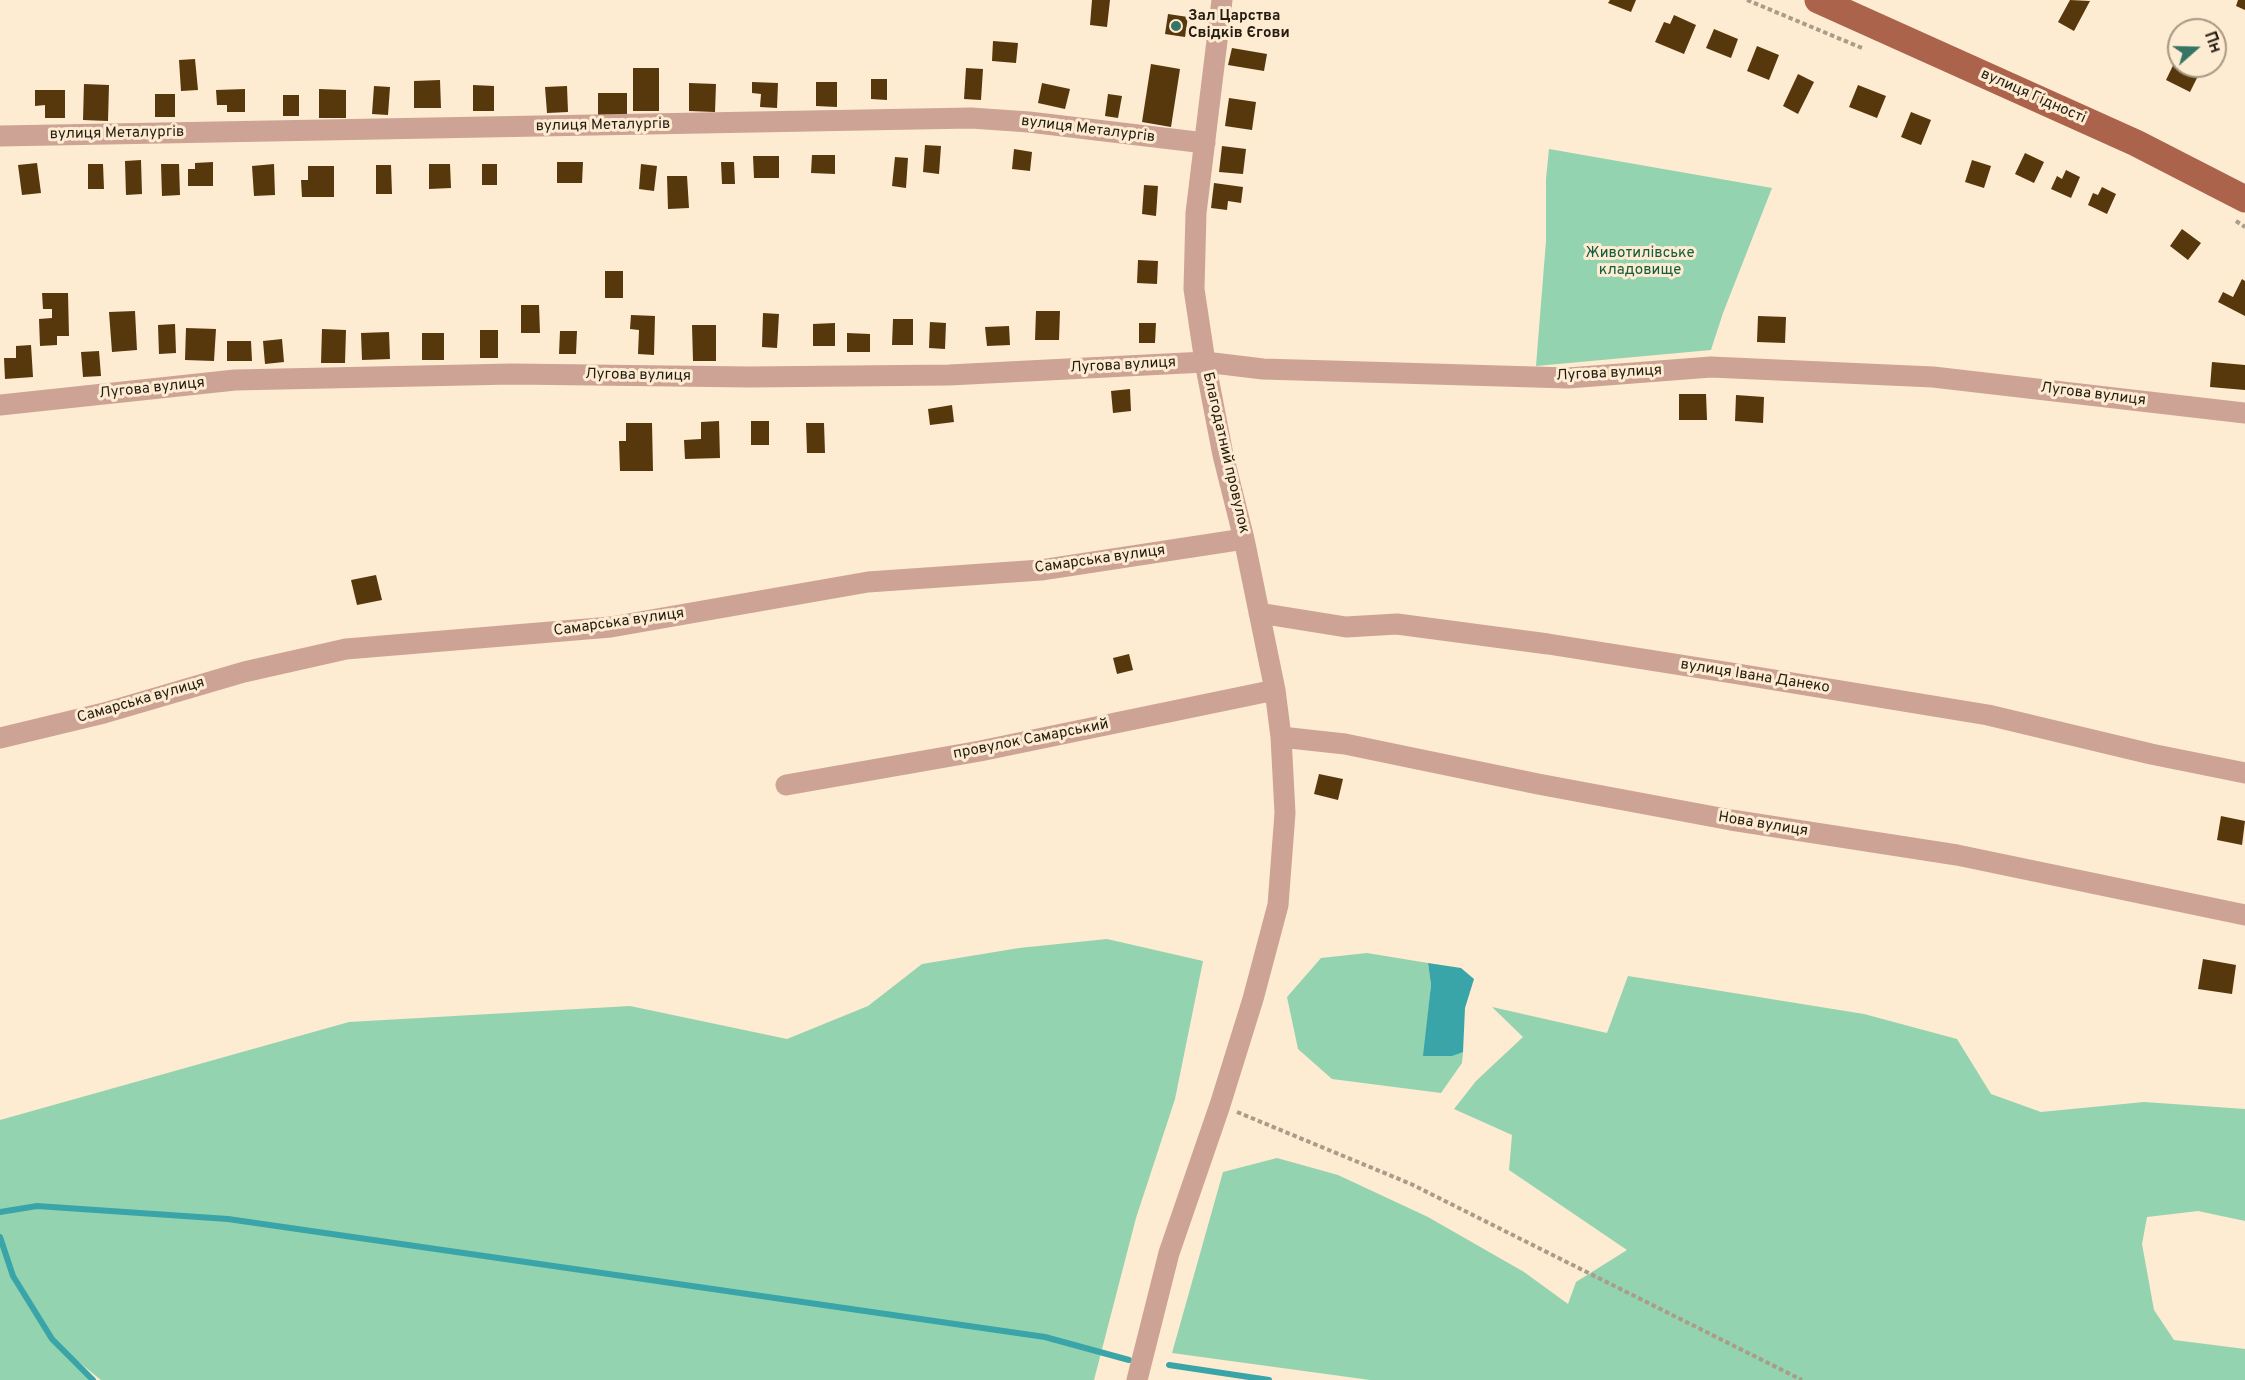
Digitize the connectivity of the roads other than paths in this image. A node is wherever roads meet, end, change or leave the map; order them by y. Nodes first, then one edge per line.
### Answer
1 (1222, 0) edge
2 (1818, 0) edge
3 (0, 135) edge
4 (1205, 143) junction
5 (2245, 199) edge
6 (1204, 362) junction
7 (0, 405) edge
8 (2245, 412) edge
9 (1244, 539) junction
10 (1259, 613) junction
11 (1275, 690) junction
12 (1281, 737) junction
13 (0, 738) edge
14 (2245, 773) edge
15 (786, 785) dead end
16 (2245, 915) edge
17 (1137, 1380) edge

1 - 4 street, Благодатний провулок
2 - 5 main road, вулиця Гідності
3 - 4 street, вулиця Металургів
4 - 6 street, Благодатний провулок
6 - 7 street, Лугова вулиця
6 - 8 street, Лугова вулиця
6 - 9 street, Благодатний провулок
9 - 10 street, Благодатний провулок
9 - 13 street, Самарська вулиця
10 - 11 street, Благодатний провулок
10 - 14 street, вулиця Івана Данеко
11 - 12 street, Благодатний провулок
11 - 15 street, провулок Самарський
12 - 16 street, Нова вулиця
12 - 17 street, Благодатний провулок

